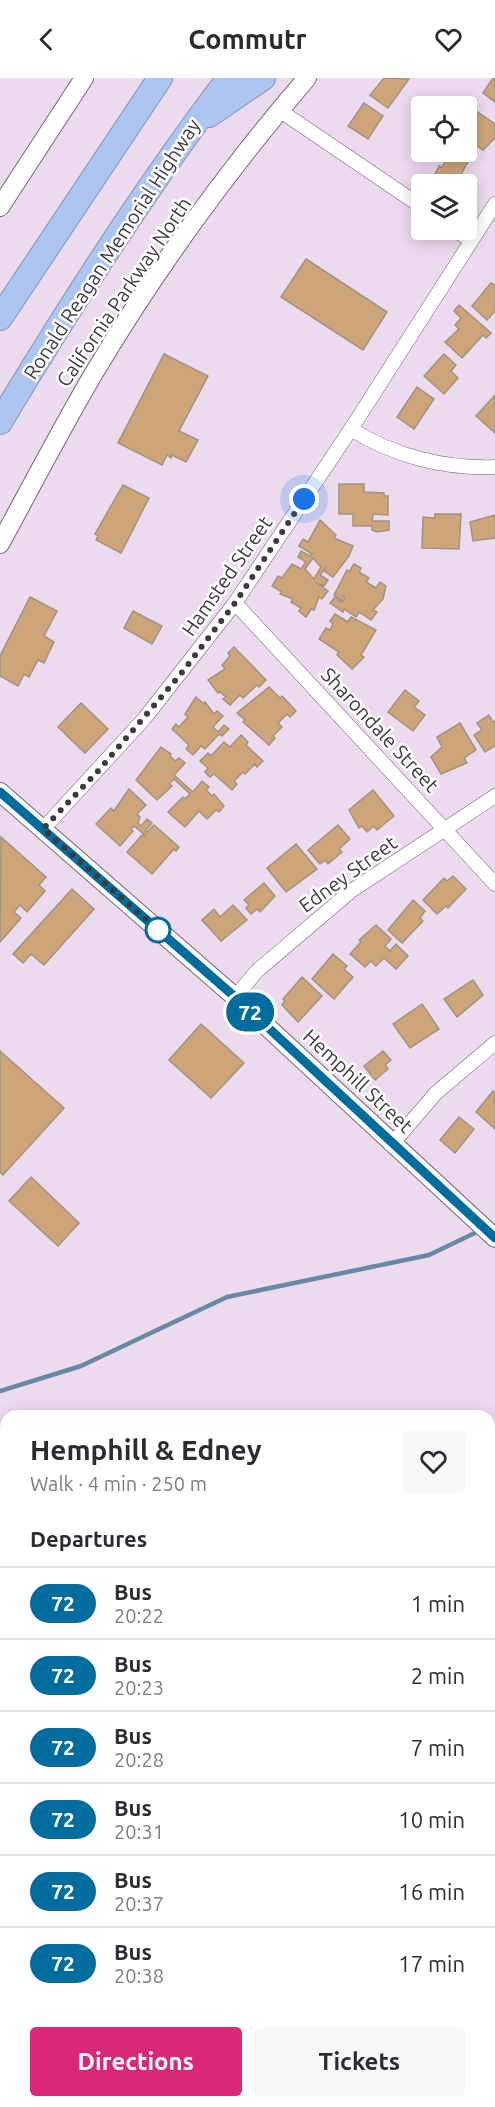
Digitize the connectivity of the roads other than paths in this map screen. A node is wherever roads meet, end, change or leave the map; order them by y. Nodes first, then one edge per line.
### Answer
1 (84, 78) edge
2 (160, 78) edge
3 (229, 78) edge
4 (263, 78) edge
5 (307, 78) edge
6 (279, 110) junction
7 (192, 126) junction
8 (411, 200) edge
9 (495, 204) edge
10 (0, 207) edge
11 (477, 230) edge
12 (470, 240) edge
13 (0, 318) edge
14 (0, 422) edge
15 (351, 429) junction
16 (495, 467) edge
17 (0, 544) edge
18 (235, 603) junction
19 (0, 792) edge
20 (495, 796) edge
21 (43, 829) junction
22 (446, 829) junction
23 (495, 884) edge
24 (235, 997) junction
25 (495, 1043) edge
26 (392, 1144) junction
27 (495, 1238) edge

1 - 10 main road
2 - 13 highway
3 - 7 highway, Ronald Reagan Memorial Highway
4 - 7 highway
5 - 6 main road, California Parkway North
6 - 8 street
6 - 17 main road, California Parkway North
7 - 14 highway, Ronald Reagan Memorial Highway
9 - 11 street, Hamsted Street
12 - 15 street, Hamsted Street
15 - 16 street
15 - 18 street, Hamsted Street
18 - 21 street, Hamsted Street
18 - 22 street, Sharondale Street
19 - 21 main road, Hemphill Street
20 - 22 street, Edney Street
21 - 24 main road, Hemphill Street
22 - 23 street, Sharondale Street
22 - 24 street, Edney Street
24 - 26 main road, Hemphill Street
25 - 26 street
26 - 27 main road, Hemphill Street

